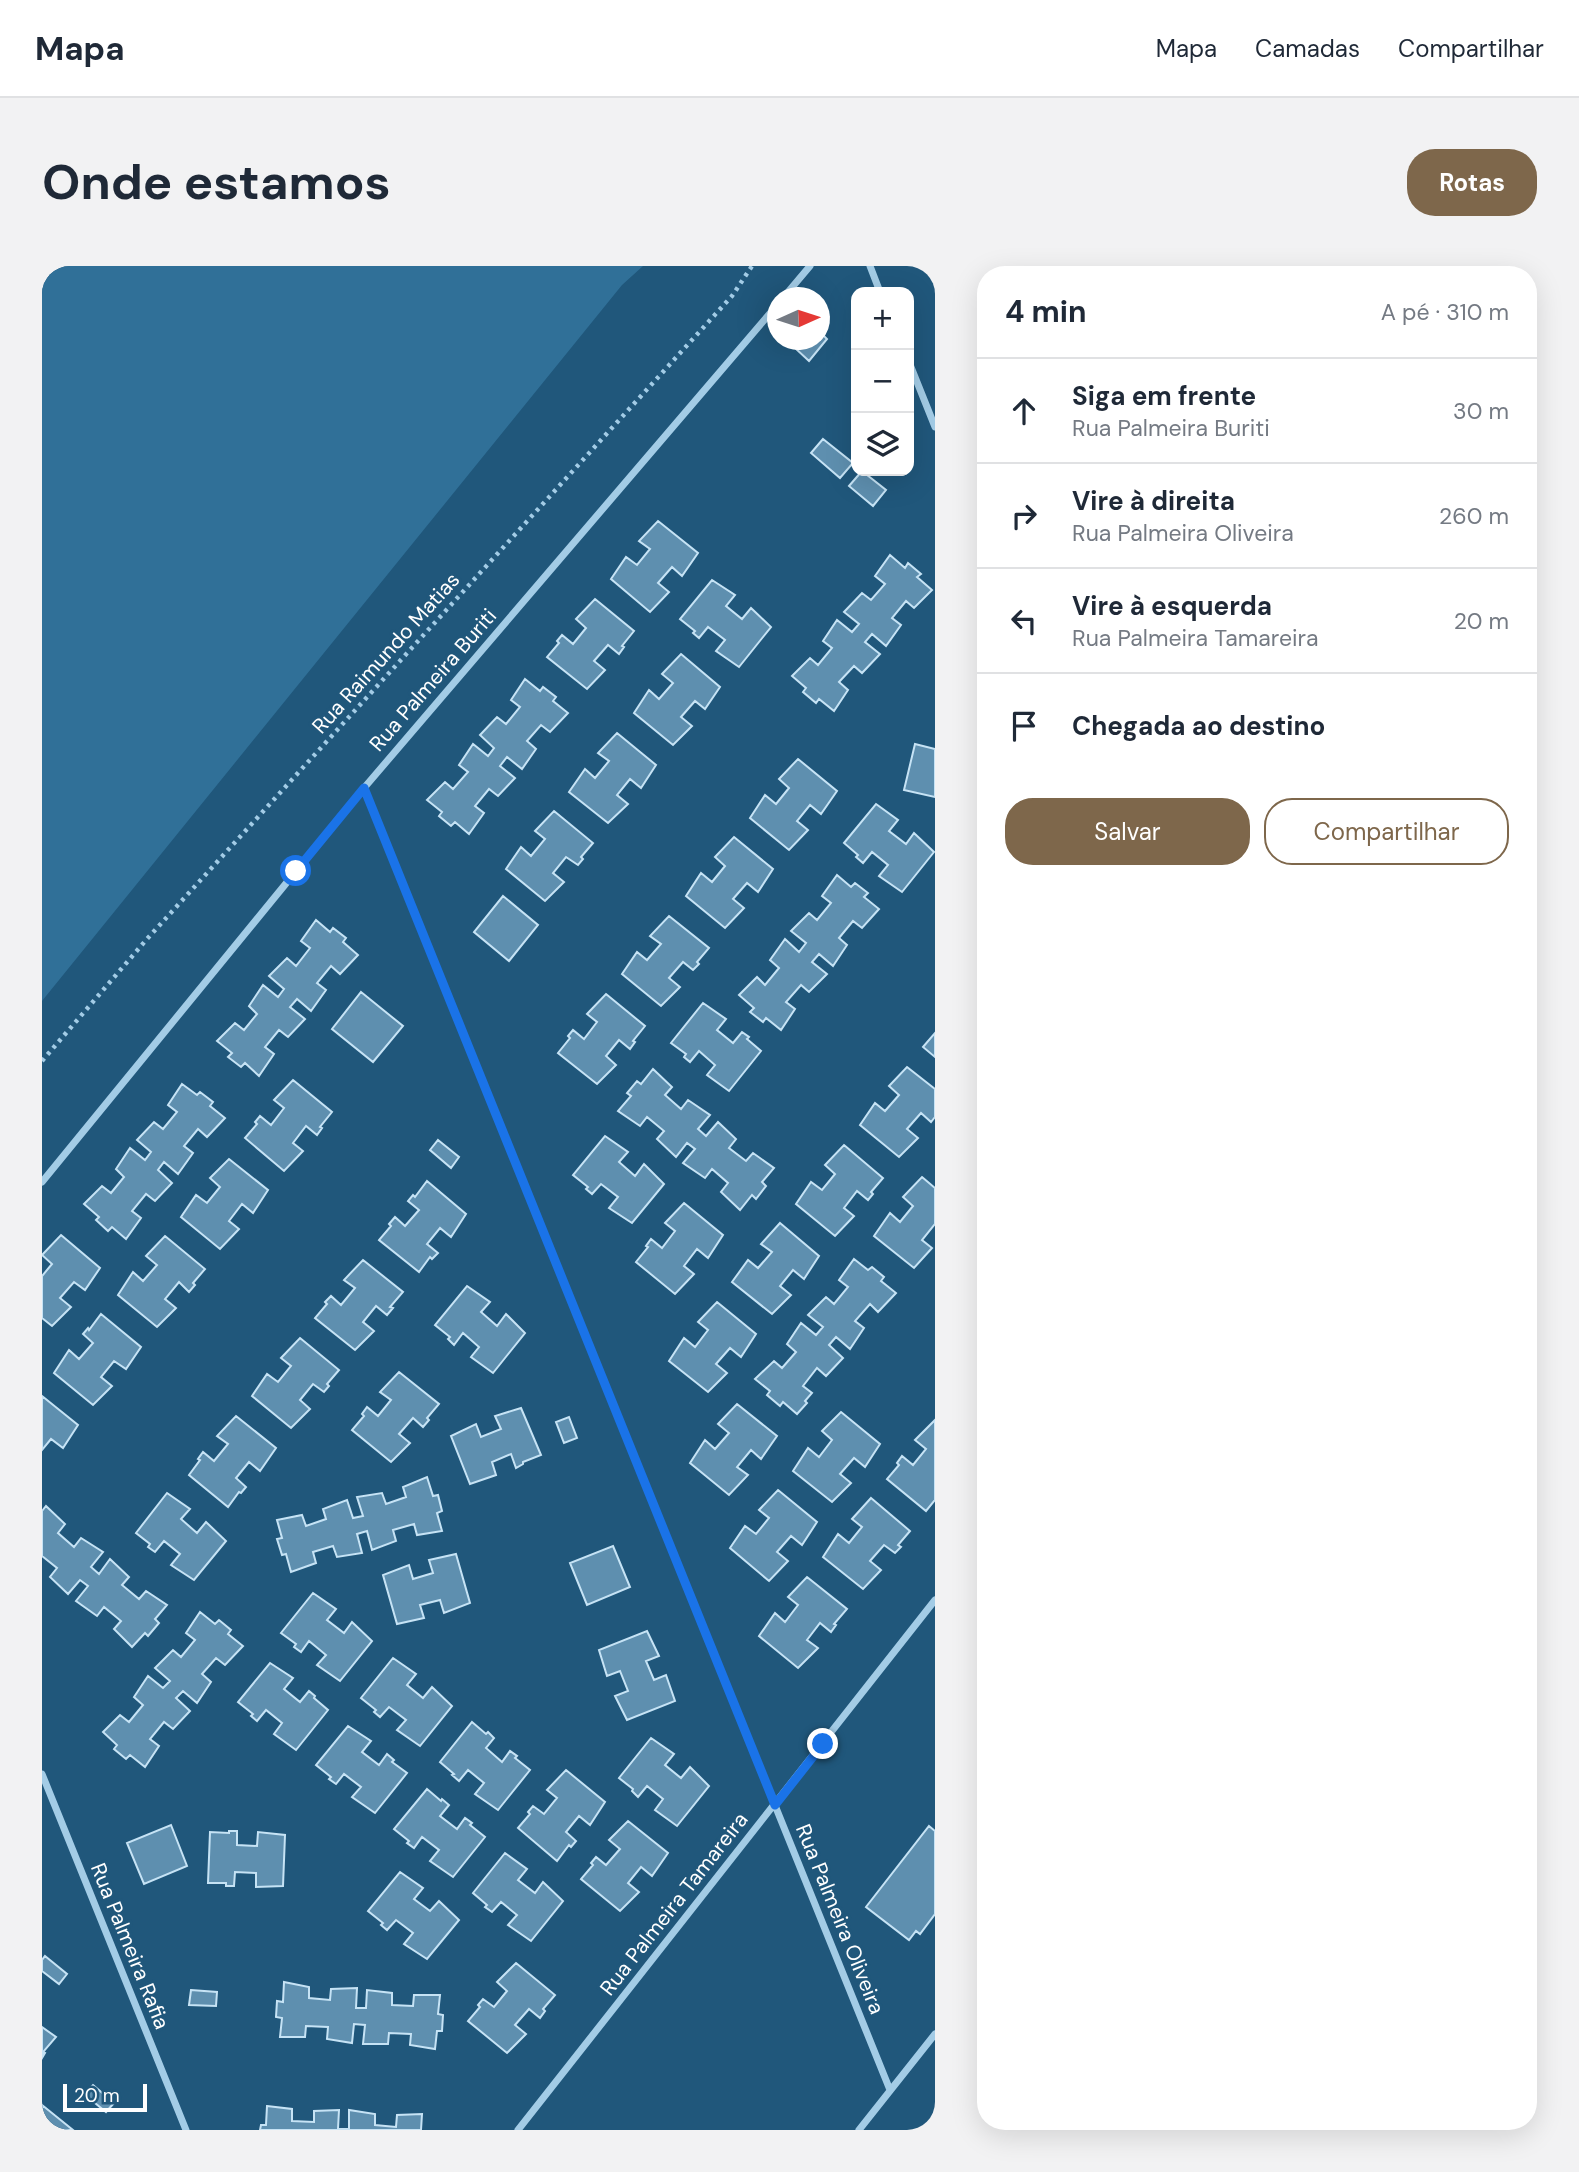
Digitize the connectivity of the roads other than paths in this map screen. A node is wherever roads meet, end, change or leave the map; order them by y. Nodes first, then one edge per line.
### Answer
1 (810, 266) edge
2 (870, 266) edge
3 (792, 287) edge
4 (878, 287) edge
5 (767, 317) edge
6 (914, 374) edge
7 (935, 427) edge
8 (364, 788) junction
9 (42, 1182) edge
10 (935, 1600) edge
11 (42, 1774) edge
12 (775, 1805) junction
13 (935, 2034) edge
14 (890, 2090) junction
15 (186, 2130) edge
16 (518, 2130) edge
17 (859, 2130) edge

1 - 3 street
2 - 4 street
5 - 8 street, Rua Palmeira Buriti
6 - 7 street
8 - 9 street, Rua Palmeira Buriti
8 - 12 street, Rua Palmeira Oliveira
10 - 12 street, Rua Palmeira Tamareira
11 - 15 street, Rua Palmeira Rafia
12 - 14 street, Rua Palmeira Oliveira
12 - 16 street, Rua Palmeira Tamareira
13 - 14 street
14 - 17 street

